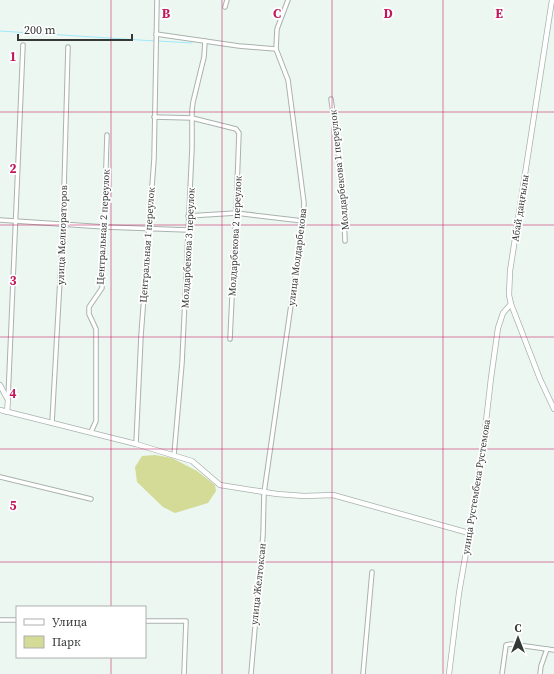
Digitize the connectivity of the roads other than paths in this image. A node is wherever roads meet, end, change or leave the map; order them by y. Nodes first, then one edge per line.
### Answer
1 (157, 0) edge
2 (227, 0) edge
3 (288, 0) edge
4 (552, 0) edge
5 (225, 7) dead end
6 (156, 34) junction
7 (205, 41) junction
8 (23, 45) dead end
9 (68, 47) dead end
10 (276, 49) junction
11 (331, 99) dead end
12 (154, 117) junction
13 (192, 118) junction
14 (107, 135) dead end
15 (236, 214) junction
16 (188, 216) junction
17 (0, 220) edge
18 (15, 220) junction
19 (303, 221) junction
20 (63, 225) junction
21 (105, 227) junction
22 (148, 228) junction
23 (188, 230) junction
24 (345, 241) dead end
25 (511, 304) junction
26 (230, 339) dead end
27 (0, 385) edge
28 (8, 400) junction
29 (554, 409) edge
30 (0, 410) edge
31 (7, 412) junction
32 (52, 423) junction
33 (91, 432) junction
34 (136, 444) junction
35 (174, 456) junction
36 (0, 477) edge
37 (264, 493) junction
38 (91, 499) dead end
39 (469, 533) junction
40 (372, 572) dead end
41 (0, 620) edge
42 (16, 620) edge
43 (146, 620) edge
44 (547, 649) junction
45 (554, 650) edge
46 (184, 674) edge
47 (251, 674) edge
48 (364, 674) edge
49 (449, 674) edge
50 (502, 674) edge
51 (540, 674) edge

1 - 6 street, Центральная 1 переулок
2 - 5 street
3 - 10 street, улица Молдарбекова
4 - 25 street, Абай даңғылы
6 - 7 street
6 - 12 street, Центральная 1 переулок
7 - 10 street
7 - 13 street, Молдарбекова 3 переулок
8 - 18 street
9 - 20 street, улица Мелиораторов
10 - 19 street, улица Молдарбекова
11 - 24 street, Молдарбекова 1 переулок
12 - 13 street
12 - 22 street, Центральная 1 переулок
13 - 15 street, Молдарбекова 2 переулок
13 - 16 street, Молдарбекова 3 переулок
14 - 21 street, Центральная 2 переулок
15 - 16 street
15 - 19 street
15 - 26 street, Молдарбекова 2 переулок
16 - 23 street, Молдарбекова 3 переулок
17 - 18 street
18 - 20 street
18 - 28 street
19 - 37 street, улица Молдарбекова
20 - 21 street
20 - 32 street, улица Мелиораторов
21 - 22 street
21 - 33 street, Центральная 2 переулок
22 - 23 street
22 - 34 street, Центральная 1 переулок
23 - 35 street, Молдарбекова 3 переулок
25 - 29 street, Абай даңғылы
25 - 39 street, улица Рустембека Рустемова
27 - 28 street
28 - 31 street
30 - 31 street
31 - 32 street
32 - 33 street
33 - 34 street
34 - 35 street
35 - 37 street
36 - 38 street
37 - 39 street
37 - 47 street, улица Желтоксан
39 - 49 street, улица Рустембека Рустемова
40 - 48 street
41 - 42 street
43 - 46 street
44 - 45 street
44 - 50 street
44 - 51 street

